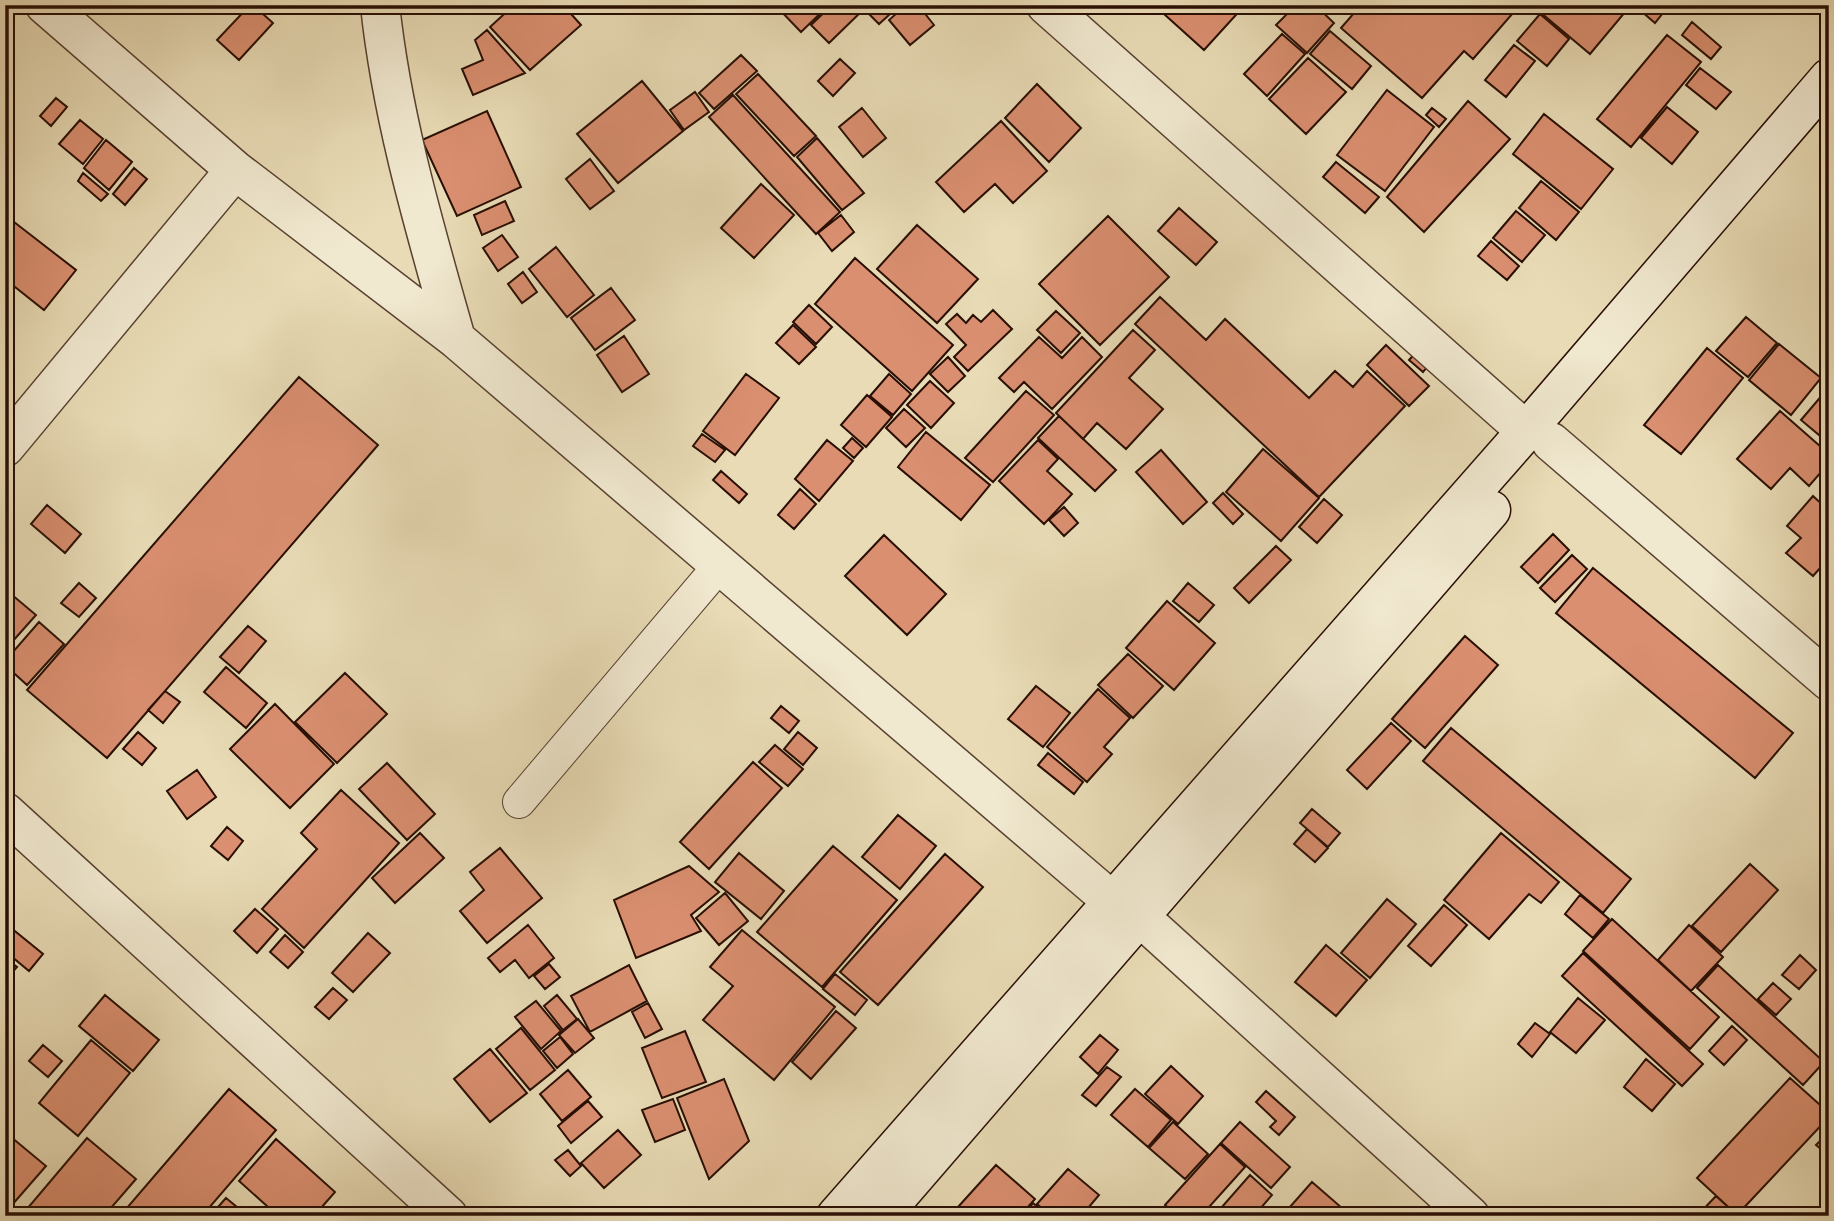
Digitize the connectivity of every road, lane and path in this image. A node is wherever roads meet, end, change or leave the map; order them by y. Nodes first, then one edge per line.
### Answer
1 (45, 5) edge
2 (380, 5) edge
3 (1046, 5) edge
4 (1829, 78) edge
5 (1829, 113) edge
6 (235, 170) junction
7 (456, 339) junction
8 (1538, 436) junction
9 (5, 447) edge
10 (720, 565) junction
11 (1829, 681) edge
12 (519, 802) dead end
13 (5, 813) edge
14 (1125, 909) junction
15 (448, 1216) edge
16 (836, 1216) edge
17 (881, 1216) edge
18 (1470, 1216) edge

1 - 6 street
2 - 7 street
3 - 8 street
4 - 8 street
5 - 8 street
6 - 7 street
6 - 9 street
7 - 10 street
8 - 11 street
8 - 14 street
10 - 12 lane
10 - 14 street
13 - 15 street
14 - 16 street
14 - 17 street
14 - 18 street

